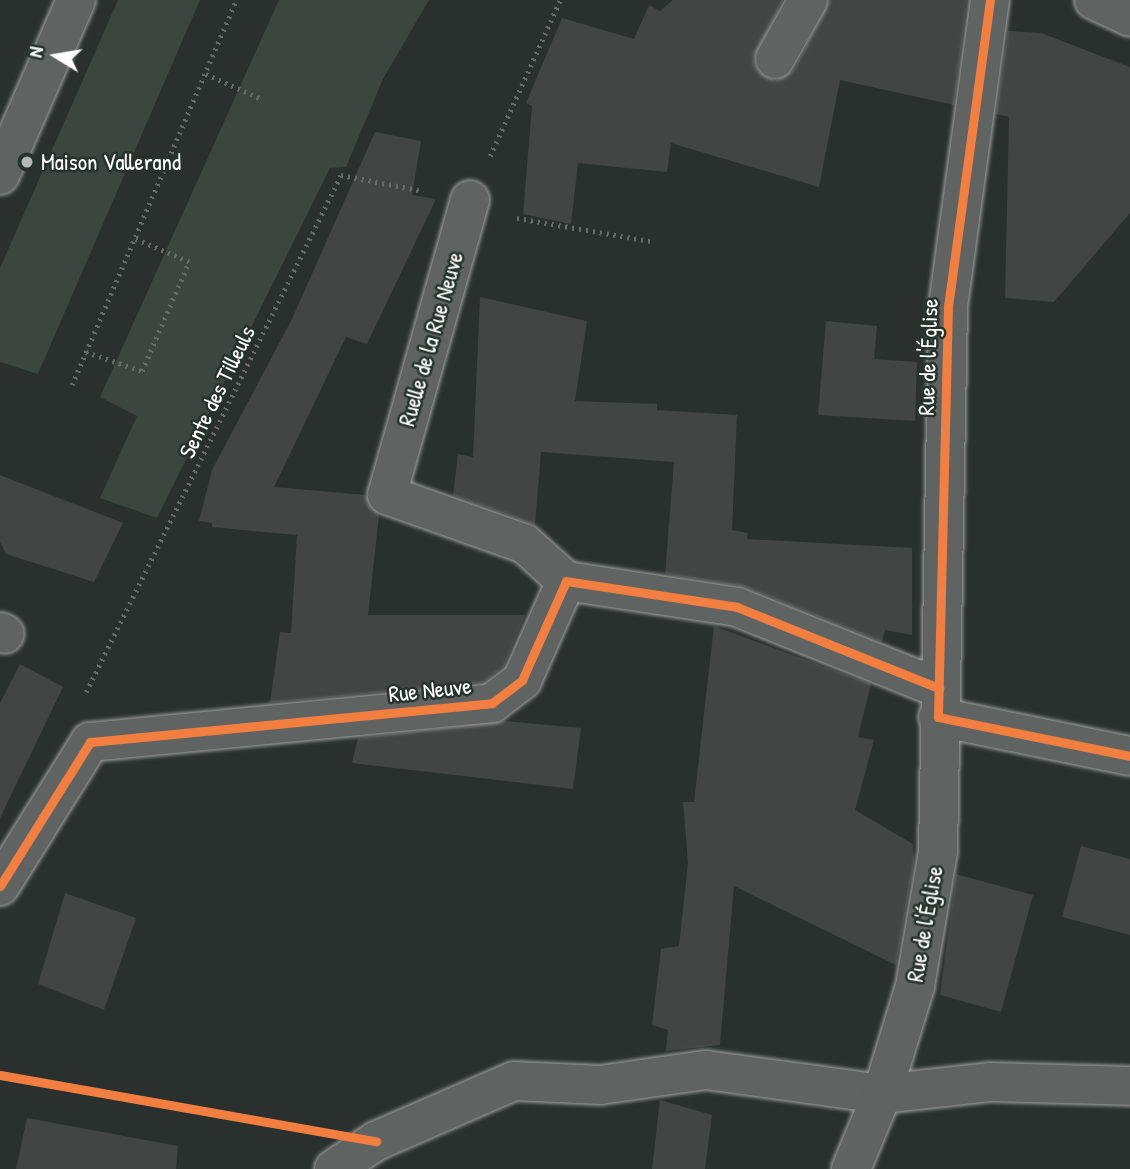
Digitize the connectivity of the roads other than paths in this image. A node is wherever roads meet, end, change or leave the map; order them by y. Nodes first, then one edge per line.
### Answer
1 (76, 0) edge
2 (808, 0) edge
3 (990, 0) edge
4 (1094, 0) edge
5 (1130, 17) edge
6 (775, 60) dead end
7 (0, 174) edge
8 (469, 205) road end
9 (566, 580) junction
10 (938, 702) junction
11 (1130, 756) edge
12 (0, 886) edge
13 (1130, 1086) edge
14 (882, 1094) junction
15 (334, 1169) edge
16 (851, 1169) edge

1 - 7 street
2 - 6 street
3 - 10 street, Rue de l'Église
4 - 5 street
8 - 9 street, Ruelle de la Rue Neuve
9 - 10 street
9 - 12 street, Rue Neuve
10 - 11 street
10 - 14 street, Rue de l'Église
13 - 14 street
14 - 15 street
14 - 16 street, Rue de l'Église

